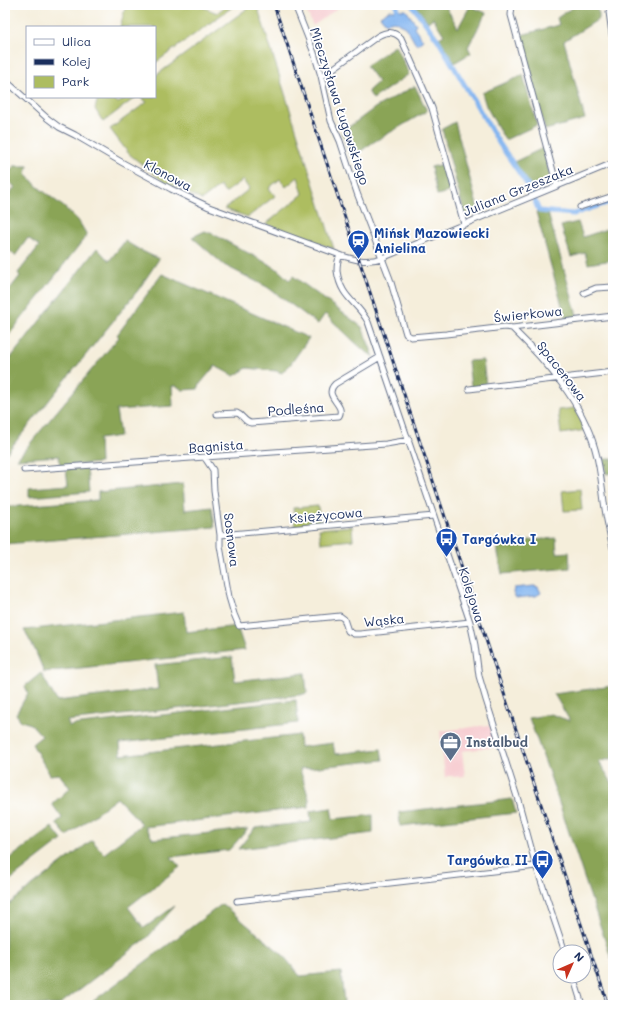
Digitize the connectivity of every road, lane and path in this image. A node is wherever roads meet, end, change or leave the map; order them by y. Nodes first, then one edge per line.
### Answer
1 (295, 5) edge
2 (512, 5) edge
3 (613, 8) edge
4 (613, 41) edge
5 (321, 76) junction
6 (5, 80) edge
7 (613, 163) edge
8 (557, 186) junction
9 (613, 196) edge
10 (580, 207) dead end
11 (464, 224) junction
12 (340, 255) junction
13 (382, 258) junction
14 (613, 287) edge
15 (584, 292) dead end
16 (613, 316) edge
17 (512, 328) junction
18 (446, 334) joint
19 (380, 357) junction
20 (613, 372) edge
21 (558, 379) junction
22 (469, 389) dead end
23 (217, 414) dead end
24 (408, 440) junction
25 (205, 458) junction
26 (24, 470) dead end
27 (434, 516) junction
28 (220, 535) junction
29 (613, 548) edge
30 (470, 622) junction
31 (239, 626) joint
32 (536, 866) junction
33 (237, 901) dead end
34 (562, 944) edge
35 (575, 984) edge
36 (582, 1005) edge

1 - 5 street, Mieczysława Ługowskiego
2 - 8 street
3 - 4 street
5 - 11 street
5 - 13 street, Mieczysława Ługowskiego
6 - 12 street, Klonowa
7 - 8 street, Juliana Grzeszaka
8 - 11 street, Juliana Grzeszaka
9 - 10 street
11 - 13 street, Juliana Grzeszaka
12 - 13 street, Juliana Grzeszaka
12 - 19 street, Kolejowa
13 - 18 street, Mieczysława Ługowskiego
14 - 15 street
16 - 17 street, Świerkowa
17 - 18 street, Świerkowa
17 - 21 street, Spacerowa
19 - 23 street, Podleśna
19 - 24 street, Kolejowa
20 - 21 street
21 - 22 street
21 - 29 street, Spacerowa
24 - 25 street, Bagnista
24 - 27 street, Kolejowa
25 - 26 street, Bagnista
25 - 28 street, Sosnowa
27 - 28 street, Księżycowa
27 - 30 street, Kolejowa
28 - 31 street, Sosnowa
30 - 31 street, Wąska
30 - 32 street, Kolejowa
32 - 33 street
32 - 34 street, Kolejowa
35 - 36 street

